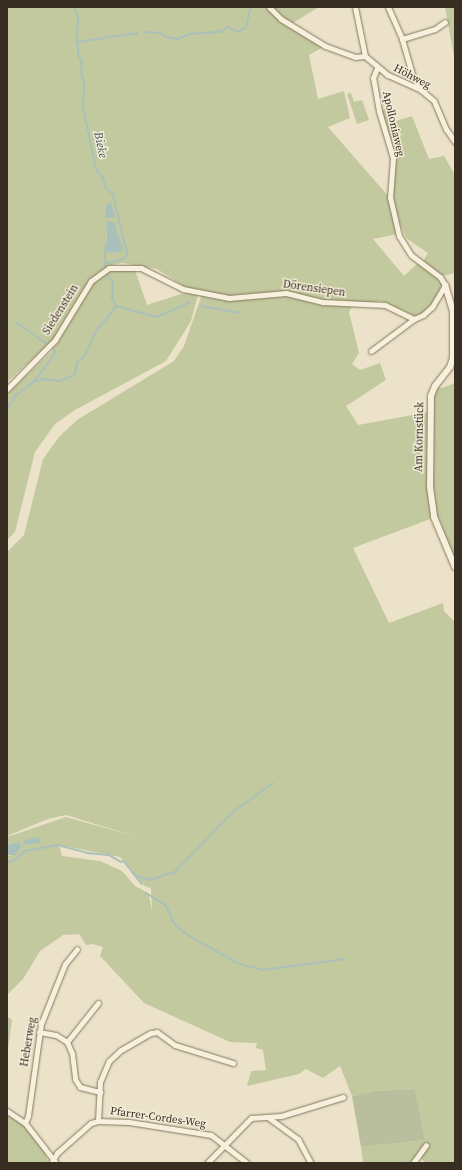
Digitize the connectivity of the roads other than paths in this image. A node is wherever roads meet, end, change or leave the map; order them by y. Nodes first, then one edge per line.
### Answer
1 (269, 7) edge
2 (355, 7) edge
3 (388, 7) edge
4 (445, 22) dead end
5 (402, 39) junction
6 (365, 56) junction
7 (377, 68) junction
8 (421, 90) junction
9 (455, 142) edge
10 (141, 268) joint
11 (445, 286) junction
12 (414, 319) junction
13 (371, 351) dead end
14 (7, 389) edge
15 (455, 567) edge
16 (77, 949) dead end
17 (98, 1003) dead end
18 (39, 1032) junction
19 (67, 1042) junction
20 (233, 1063) dead end
21 (100, 1092) junction
22 (343, 1097) dead end
23 (7, 1111) edge
24 (269, 1118) junction
25 (98, 1121) junction
26 (25, 1123) junction
27 (225, 1145) junction
28 (426, 1145) dead end
29 (53, 1162) edge
30 (207, 1163) edge
31 (247, 1163) edge
32 (311, 1163) edge
33 (413, 1163) edge

1 - 6 street
2 - 6 street
3 - 5 street
4 - 5 street
5 - 8 street
6 - 7 street, Höhweg
7 - 8 street, Höhweg
7 - 11 street, Apolloniaweg
8 - 9 street, Höhweg
10 - 12 street, Dörensiepen
10 - 14 street, Siedenstein
11 - 12 street
11 - 15 street, Am Kornstück
12 - 13 street
16 - 18 street, Heberweg
17 - 19 street
18 - 19 street
18 - 26 street, Heberweg
19 - 21 street
20 - 21 street
21 - 25 street
22 - 24 street
23 - 26 street
24 - 27 street
24 - 32 street
25 - 27 street, Pfarrer-Cordes-Weg
25 - 29 street, Pfarrer-Cordes-Weg
26 - 29 street
27 - 30 street
27 - 31 street, Pfarrer-Cordes-Weg
28 - 33 street

